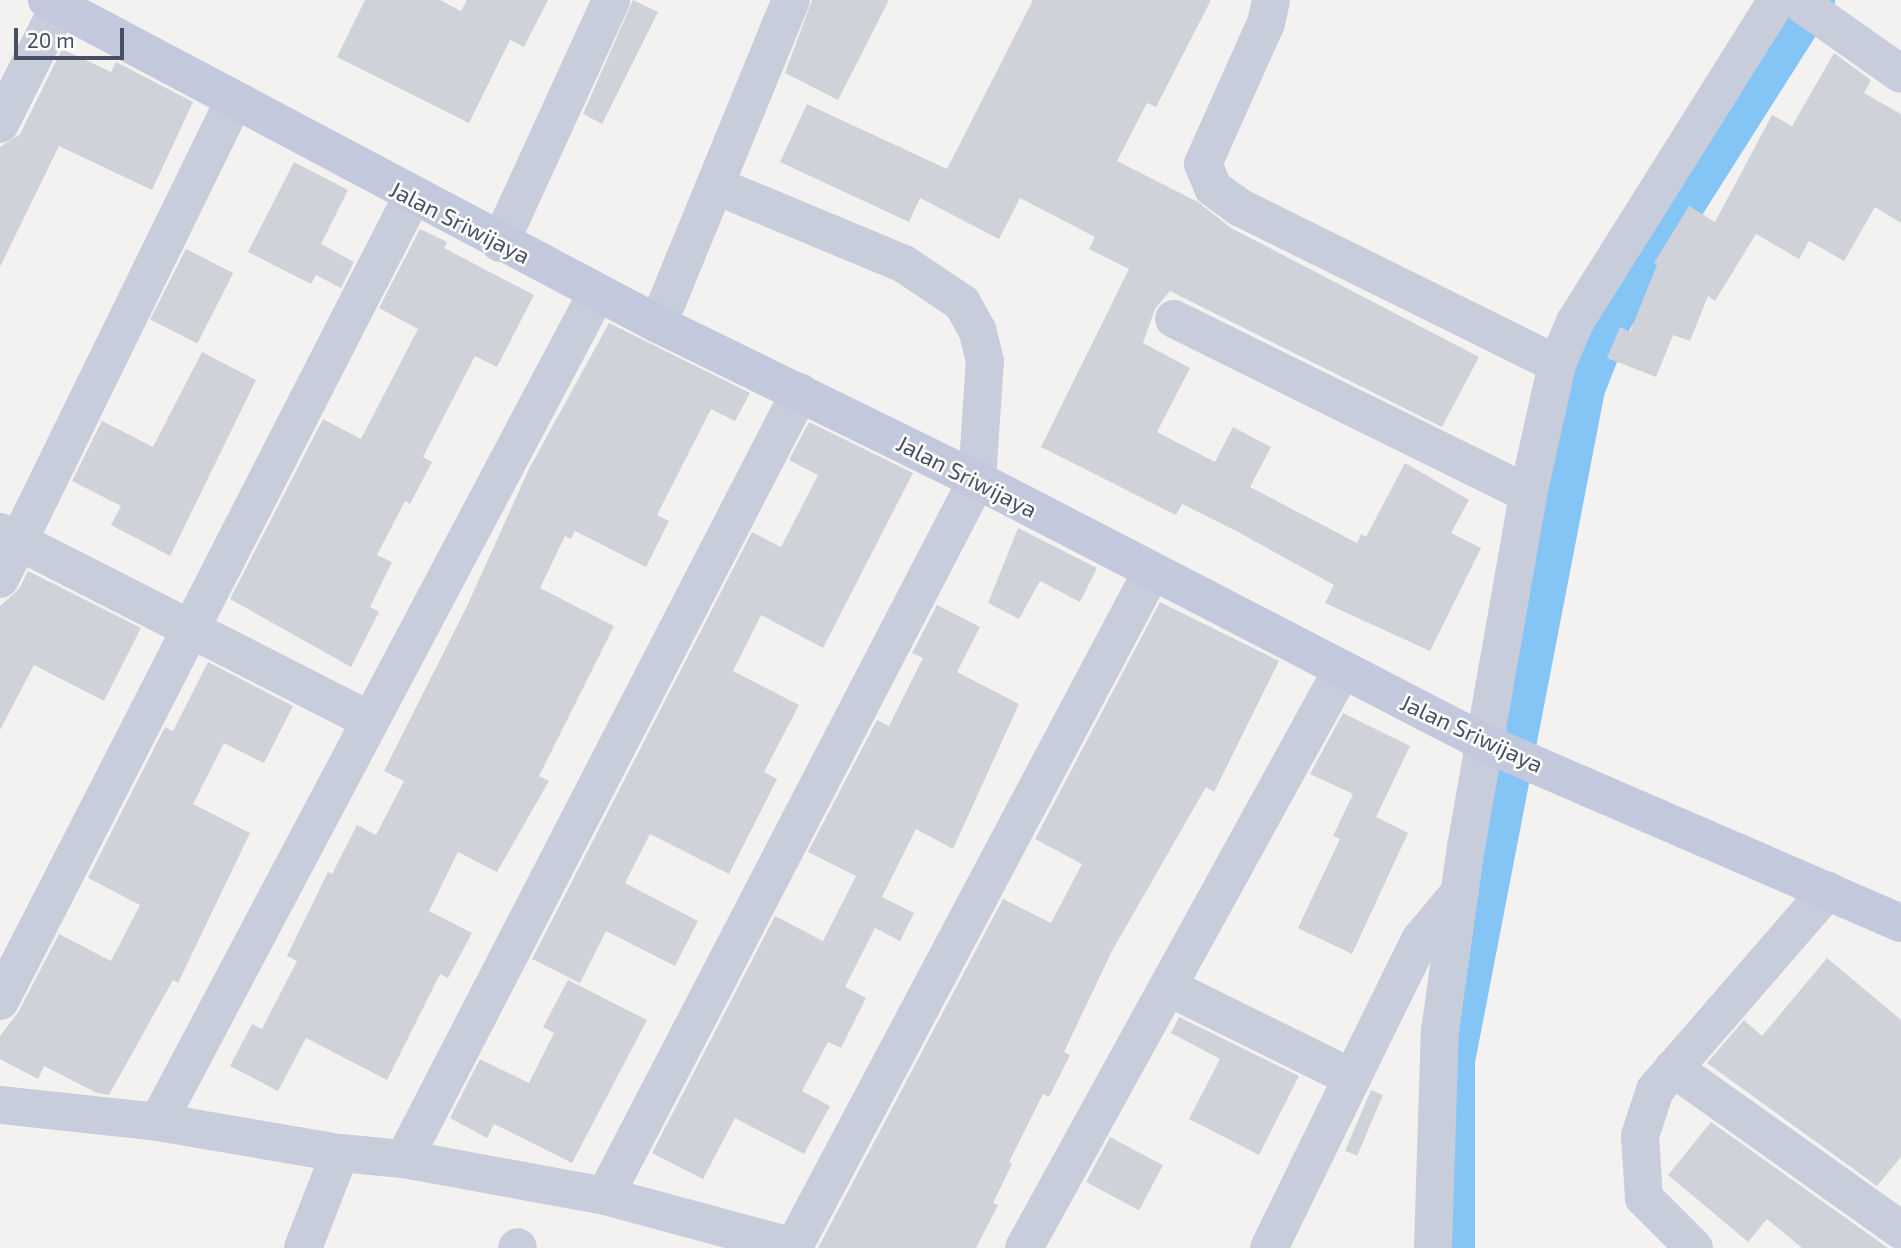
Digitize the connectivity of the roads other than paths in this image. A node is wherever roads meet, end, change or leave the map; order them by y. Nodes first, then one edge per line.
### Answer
1 (611, 0) edge
2 (791, 0) edge
3 (1271, 0) edge
4 (1792, 2) edge
5 (53, 3) edge
6 (1901, 74) edge
7 (234, 101) junction
8 (0, 124) edge
9 (717, 186) junction
10 (412, 197) junction
11 (500, 243) junction
12 (597, 293) junction
13 (1174, 319) dead end
14 (658, 324) junction
15 (1557, 364) junction
16 (800, 392) junction
17 (977, 480) junction
18 (1528, 494) junction
19 (10, 538) edge
20 (1151, 573) junction
21 (0, 579) edge
22 (190, 628) junction
23 (1342, 670) junction
24 (369, 720) junction
25 (1495, 748) junction
26 (1828, 890) junction
27 (1460, 892) junction
28 (1901, 923) edge
29 (1168, 987) junction
30 (0, 1001) edge
31 (1673, 1068) junction
32 (1352, 1078) junction
33 (0, 1105) edge
34 (158, 1122) junction
35 (340, 1153) junction
36 (404, 1159) junction
37 (605, 1196) junction
38 (1901, 1230) edge
39 (793, 1247) edge
40 (303, 1248) edge
41 (1024, 1248) edge
42 (1269, 1248) edge
43 (1433, 1248) edge
44 (1694, 1248) edge

1 - 11 street
2 - 9 street
3 - 15 street
4 - 6 street
4 - 15 street
5 - 7 street, Jalan Sriwijaya
5 - 8 street
7 - 10 street, Jalan Sriwijaya
7 - 19 street
9 - 14 street
9 - 17 street
10 - 11 street, Jalan Sriwijaya
10 - 22 street
11 - 12 street, Jalan Sriwijaya
12 - 14 street, Jalan Sriwijaya
12 - 24 street
13 - 18 street
14 - 16 street, Jalan Sriwijaya
15 - 18 street
16 - 17 street, Jalan Sriwijaya
16 - 36 street
17 - 20 street, Jalan Sriwijaya
17 - 37 street
18 - 25 street
19 - 21 street
19 - 22 street
20 - 23 street, Jalan Sriwijaya
20 - 39 street
22 - 24 street
22 - 30 street
23 - 25 street, Jalan Sriwijaya
23 - 29 street
24 - 34 street
25 - 26 street, Jalan Sriwijaya
25 - 27 street
26 - 28 street, Jalan Sriwijaya
26 - 31 street
27 - 32 street
27 - 43 street
29 - 32 street
29 - 41 street
31 - 38 street
31 - 44 street
32 - 42 street
33 - 34 street
34 - 35 street
35 - 36 street
35 - 40 street
36 - 37 street
37 - 39 street

